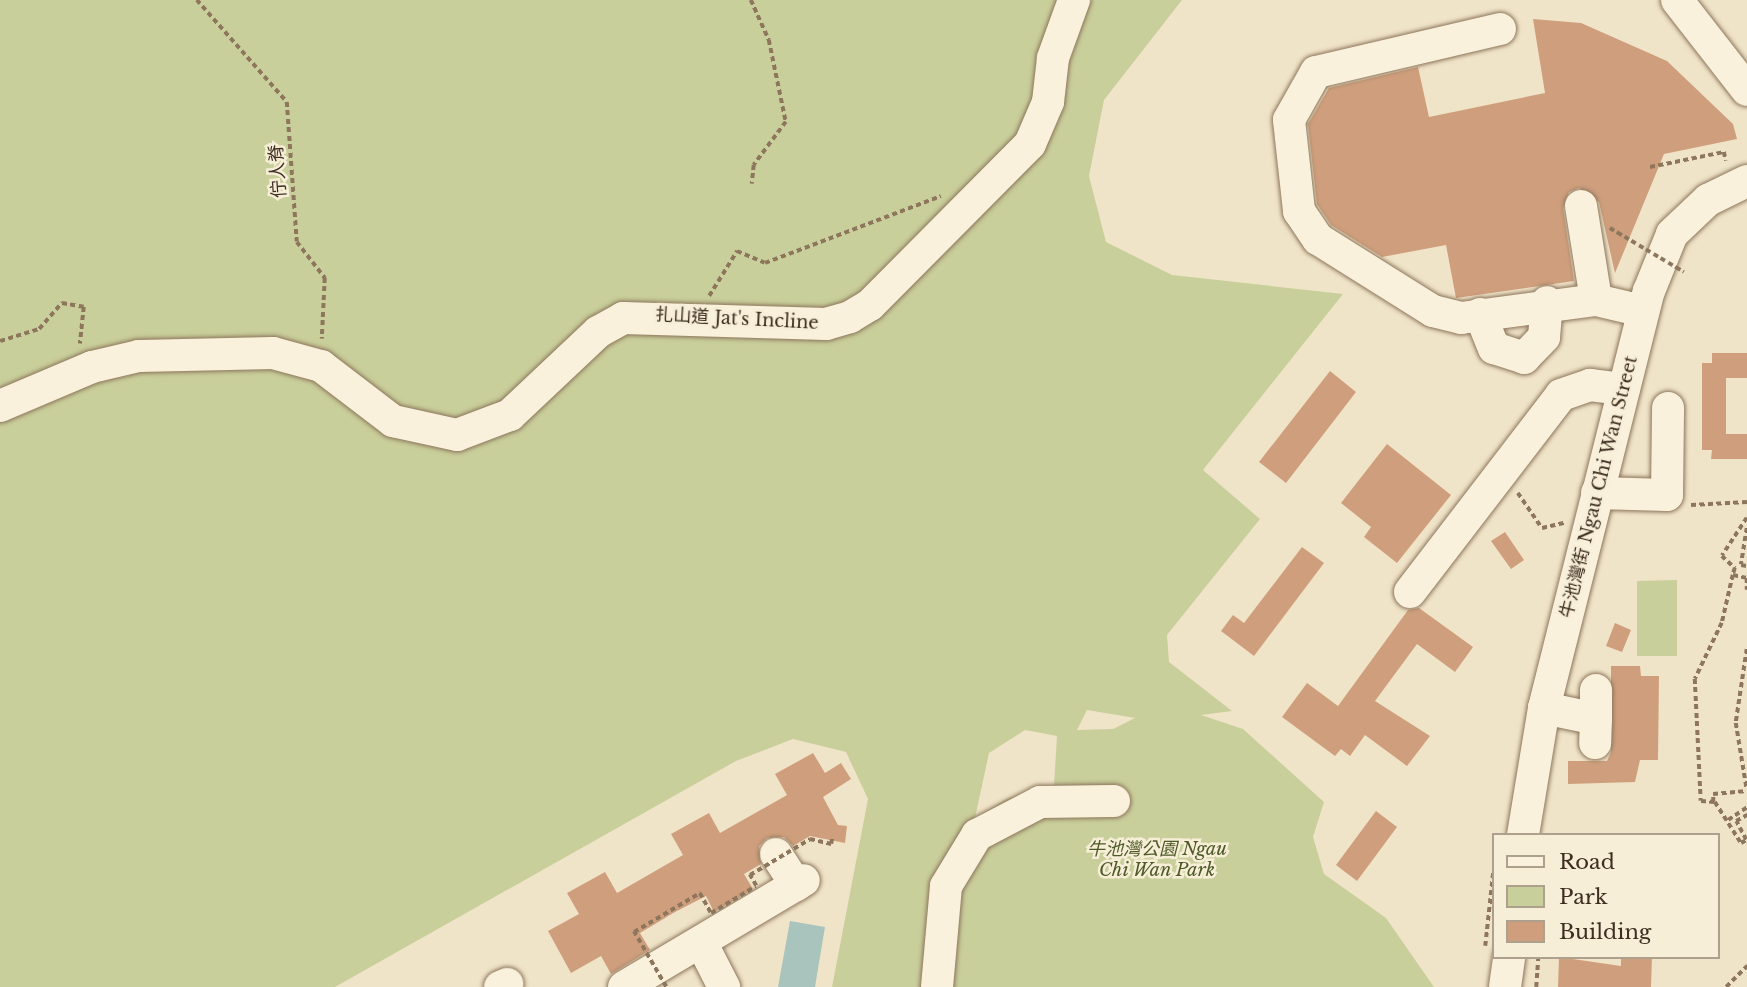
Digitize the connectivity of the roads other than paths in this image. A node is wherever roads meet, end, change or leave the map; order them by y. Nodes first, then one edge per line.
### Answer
1 (1074, 0) edge
2 (1677, 0) edge
3 (1500, 29) dead end
4 (1747, 90) edge
5 (1737, 173) edge
6 (1581, 206) dead end
7 (1596, 300) junction
8 (1547, 302) junction
9 (1643, 312) junction
10 (1480, 314) junction
11 (1624, 389) junction
12 (0, 406) edge
13 (1668, 408) dead end
14 (1597, 493) junction
15 (1410, 592) dead end
16 (1544, 708) junction
17 (1596, 717) dead end
18 (1114, 801) dead end
19 (1523, 833) edge
20 (776, 854) dead end
21 (701, 942) junction
22 (1498, 959) edge
23 (624, 987) edge
24 (724, 987) edge
25 (937, 987) edge
26 (1505, 987) edge

1 - 12 street, 扎山道 Jat's Incline
2 - 4 street
3 - 10 street
5 - 9 street, 牛池灣街 Ngau Chi Wan Street
6 - 7 street
7 - 8 street
7 - 9 street
8 - 10 street
8 - 10 street
9 - 11 street, 牛池灣街 Ngau Chi Wan Street
11 - 14 street, 牛池灣街 Ngau Chi Wan Street
11 - 15 street
13 - 14 street
14 - 16 street, 牛池灣街 Ngau Chi Wan Street
16 - 17 street
16 - 19 street, 牛池灣街 Ngau Chi Wan Street
18 - 25 street
20 - 21 street
21 - 23 street
21 - 24 street
22 - 26 street

